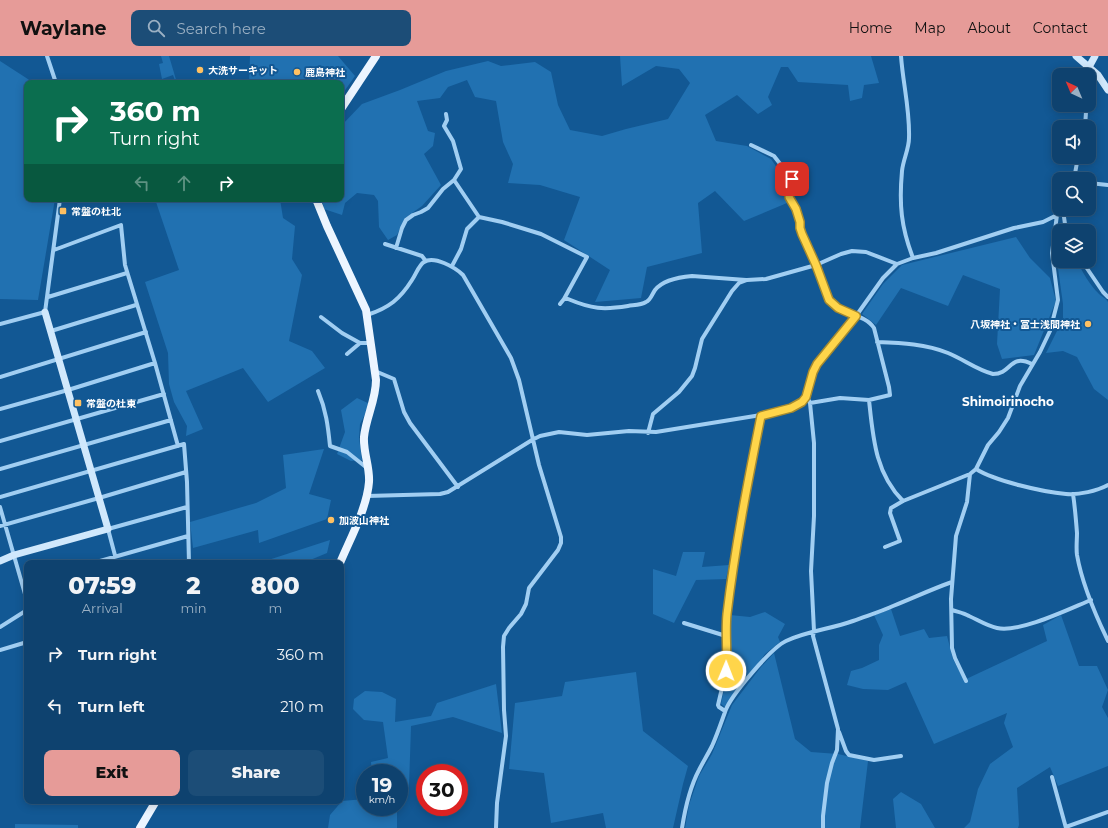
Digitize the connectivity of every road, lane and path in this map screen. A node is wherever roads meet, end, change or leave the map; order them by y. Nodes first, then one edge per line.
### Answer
1 (47, 56) edge
2 (376, 56) edge
3 (901, 56) edge
4 (1076, 56) edge
5 (1095, 56) edge
6 (1089, 67) junction
7 (55, 80) edge
8 (1108, 90) edge
9 (344, 104) edge
10 (446, 114) dead end
11 (751, 145) dead end
12 (454, 180) junction
13 (1096, 184) edge
14 (1108, 185) edge
15 (60, 202) edge
16 (317, 202) edge
17 (1055, 216) edge
18 (1057, 216) edge
19 (479, 217) junction
20 (385, 244) dead end
21 (396, 248) junction
22 (54, 250) junction
23 (913, 258) junction
24 (425, 260) junction
25 (897, 264) junction
26 (816, 265) junction
27 (452, 266) junction
28 (1087, 268) edge
29 (127, 273) junction
30 (747, 280) junction
31 (48, 297) junction
32 (1108, 297) edge
33 (564, 299) junction
34 (560, 304) dead end
35 (136, 305) junction
36 (45, 312) junction
37 (367, 315) junction
38 (856, 316) junction
39 (321, 317) dead end
40 (0, 324) edge
41 (51, 330) junction
42 (146, 332) junction
43 (878, 342) junction
44 (360, 343) junction
45 (371, 343) junction
46 (347, 354) dead end
47 (59, 358) junction
48 (155, 363) junction
49 (1032, 364) junction
50 (375, 371) junction
51 (0, 377) edge
52 (68, 390) junction
53 (318, 391) dead end
54 (164, 394) junction
55 (808, 400) junction
56 (869, 400) junction
57 (0, 409) edge
58 (761, 416) junction
59 (76, 418) junction
60 (171, 420) junction
61 (648, 433) junction
62 (532, 440) junction
63 (0, 441) edge
64 (84, 445) junction
65 (178, 446) junction
66 (0, 469) edge
67 (368, 469) junction
68 (976, 469) junction
69 (91, 471) junction
70 (186, 472) junction
71 (970, 474) junction
72 (1108, 485) edge
73 (458, 487) junction
74 (1073, 494) junction
75 (367, 496) junction
76 (0, 497) edge
77 (99, 498) junction
78 (903, 501) junction
79 (0, 507) edge
80 (188, 507) junction
81 (5, 524) junction
82 (0, 526) edge
83 (108, 529) junction
84 (188, 536) junction
85 (885, 547) dead end
86 (14, 555) junction
87 (116, 557) junction
88 (104, 560) edge
89 (117, 560) edge
90 (189, 560) edge
91 (341, 560) edge
92 (0, 561) edge
93 (22, 582) joint
94 (952, 582) junction
95 (24, 590) edge
96 (1091, 600) junction
97 (952, 610) junction
98 (24, 612) edge
99 (684, 623) dead end
100 (0, 627) edge
101 (814, 631) junction
102 (726, 636) junction
103 (1108, 641) edge
104 (24, 643) edge
105 (0, 650) edge
106 (966, 681) dead end
107 (725, 711) junction
108 (838, 729) junction
109 (900, 756) dead end
110 (1052, 777) dead end
111 (154, 804) edge
112 (1108, 812) edge
113 (140, 828) edge
114 (496, 828) edge
115 (682, 828) edge
116 (823, 828) edge
117 (1066, 828) edge

1 - 7 street
2 - 9 main road
3 - 23 street
4 - 6 street
5 - 6 street
6 - 8 street
10 - 12 street
11 - 26 street
12 - 19 street
12 - 21 street
13 - 14 street
15 - 22 street
16 - 37 main road
17 - 23 street
18 - 49 street
19 - 27 street
19 - 33 street
20 - 21 street
21 - 24 street
22 - 29 street
22 - 31 street
23 - 25 street
24 - 27 street
24 - 37 street
25 - 26 street
25 - 38 street
26 - 30 street
26 - 38 street
27 - 62 street
28 - 32 street
29 - 31 street
29 - 35 street
30 - 33 street
30 - 61 street
31 - 36 street
33 - 34 street
35 - 41 street
35 - 42 street
36 - 40 street
36 - 41 street
37 - 45 main road
38 - 43 street
38 - 55 street
39 - 44 street
41 - 47 street
42 - 47 street
42 - 48 street
43 - 49 street
43 - 56 street
44 - 45 street
44 - 46 street
45 - 50 main road
47 - 51 street
47 - 52 street
48 - 52 street
48 - 54 street
49 - 68 street
50 - 67 main road
50 - 73 street
52 - 57 street
52 - 59 street
53 - 67 street
54 - 59 street
54 - 60 street
55 - 56 street
55 - 58 street
55 - 101 street
56 - 78 street
58 - 61 street
58 - 102 street
59 - 63 street
59 - 64 street
60 - 64 street
60 - 65 street
61 - 62 street
62 - 73 street
62 - 114 street
64 - 66 street
64 - 69 street
65 - 69 street
65 - 70 street
67 - 75 main road
68 - 71 street
68 - 74 street
69 - 76 street
69 - 77 street
70 - 77 street
70 - 80 street
71 - 78 street
71 - 94 street
72 - 74 street
73 - 75 street
74 - 96 street
75 - 91 main road
77 - 81 street
77 - 83 street
78 - 85 street
79 - 81 street
80 - 83 street
80 - 84 street
81 - 82 street
81 - 86 street
83 - 86 street
83 - 87 street
84 - 87 street
84 - 90 street
86 - 92 street
86 - 93 street
87 - 88 street
87 - 89 street
93 - 95 street
94 - 97 street
94 - 101 street
96 - 97 street
96 - 103 street
97 - 106 street
98 - 100 street
99 - 102 street
101 - 107 street
101 - 108 street
102 - 107 street
104 - 105 street
107 - 115 street
108 - 109 street
108 - 116 street
110 - 117 street
111 - 113 main road
112 - 117 street

